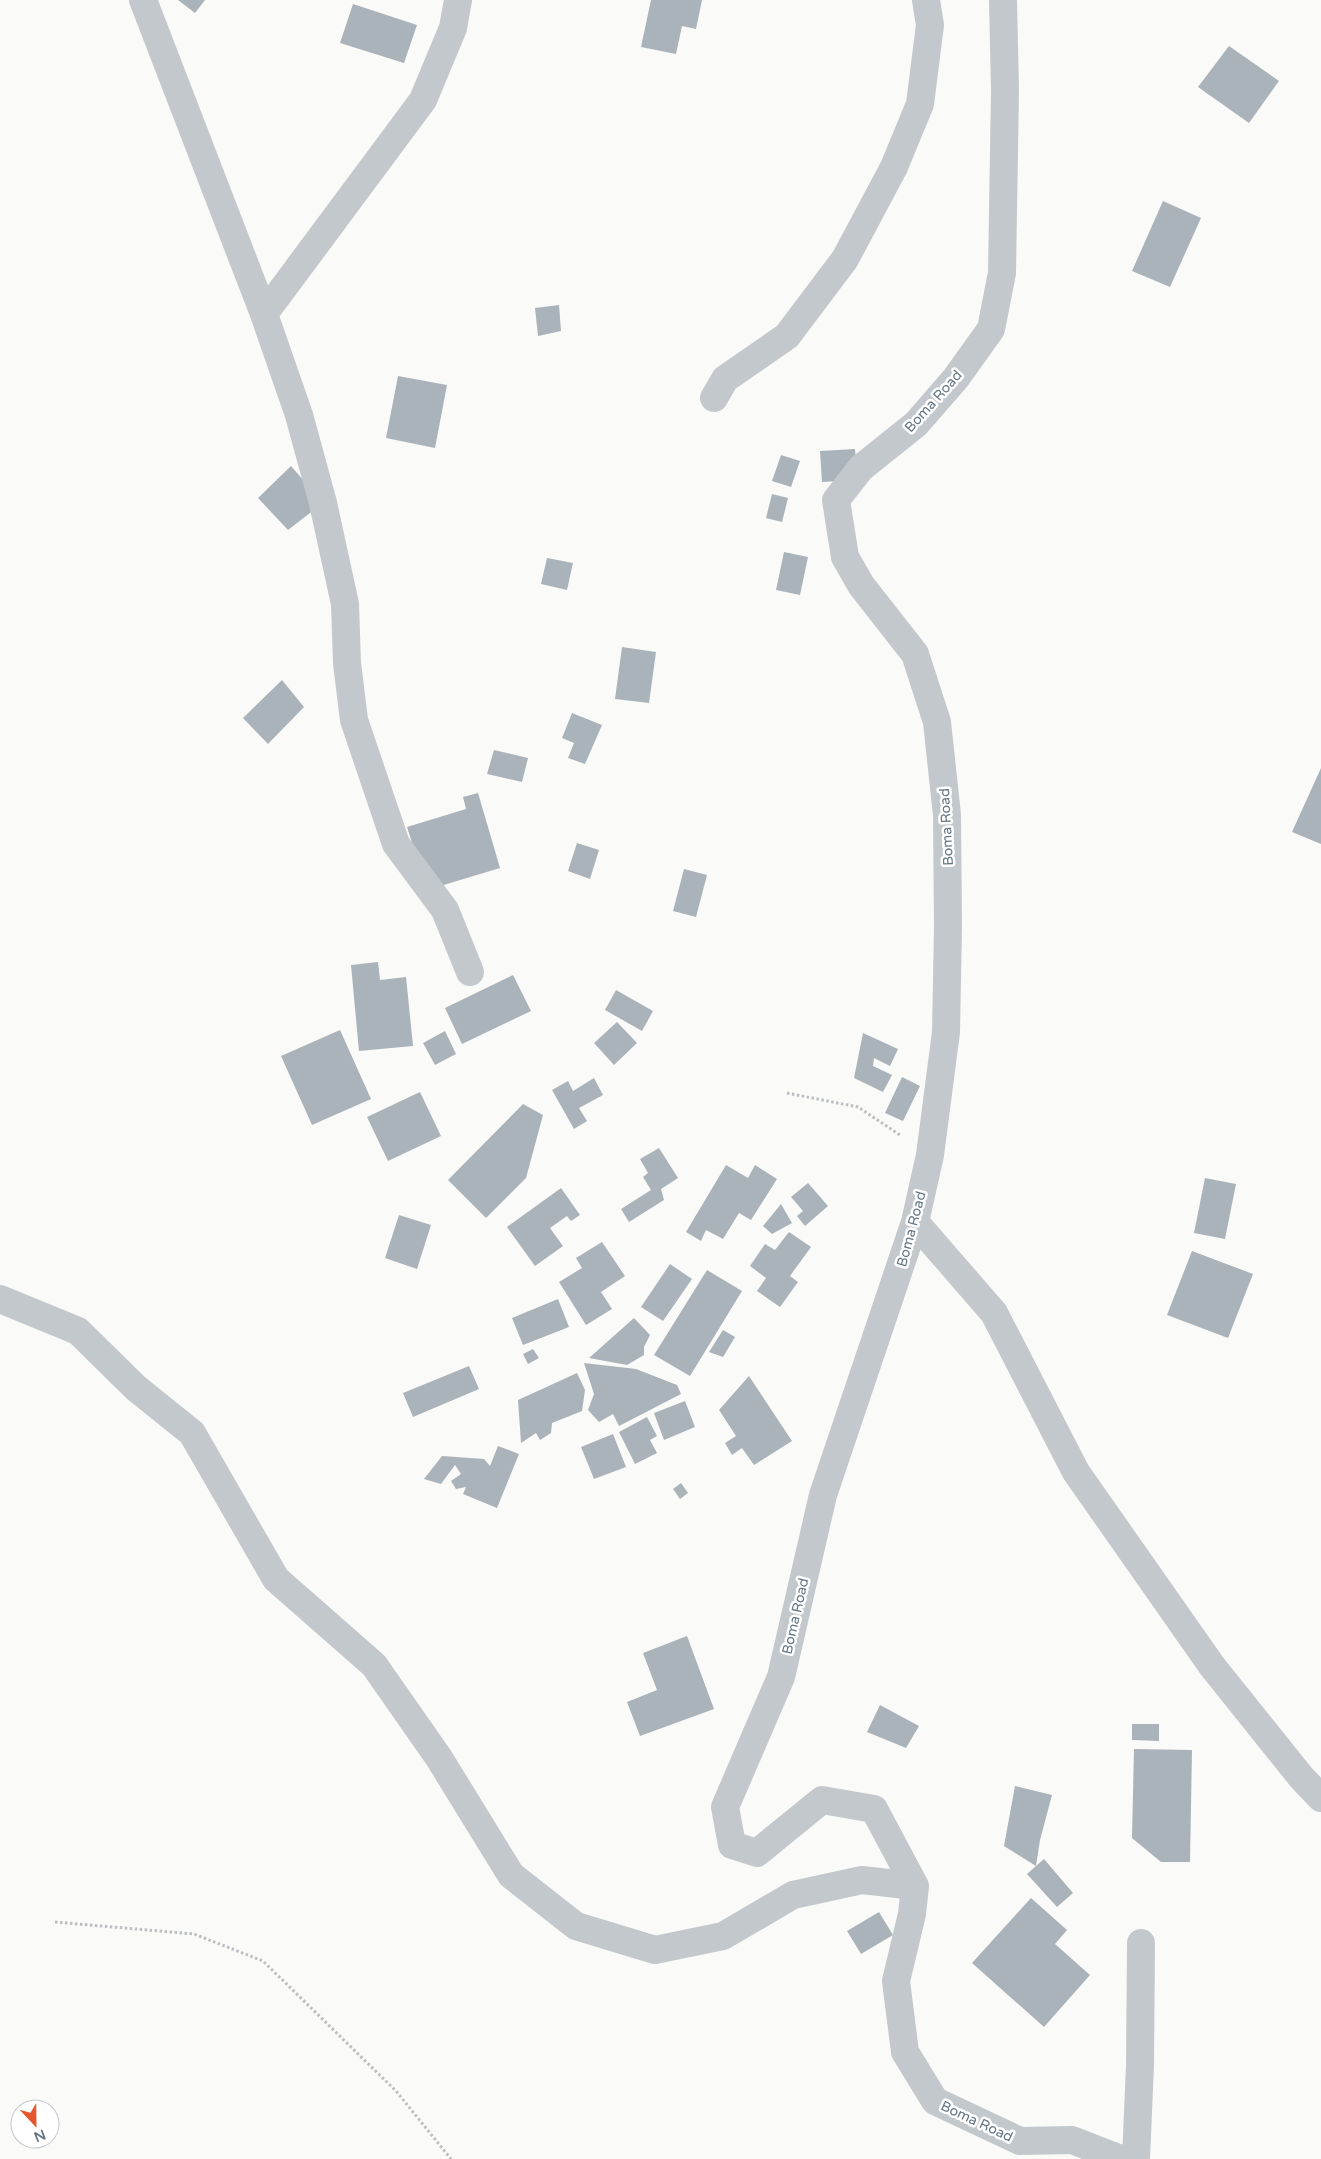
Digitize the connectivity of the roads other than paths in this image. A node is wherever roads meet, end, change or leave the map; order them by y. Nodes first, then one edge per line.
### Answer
1 (143, 0) edge
2 (458, 0) edge
3 (926, 0) edge
4 (1003, 0) edge
5 (264, 314) junction
6 (714, 398) dead end
7 (470, 972) dead end
8 (915, 1222) junction
9 (0, 1300) edge
10 (1321, 1798) edge
11 (915, 1886) junction
12 (1140, 1943) dead end
13 (1121, 2159) edge
14 (1136, 2159) edge

1 - 5 street
2 - 5 street
3 - 6 street
4 - 8 street, Boma Road
5 - 7 street
8 - 10 street
8 - 11 street, Boma Road
9 - 11 street
11 - 13 street, Boma Road
12 - 14 street

